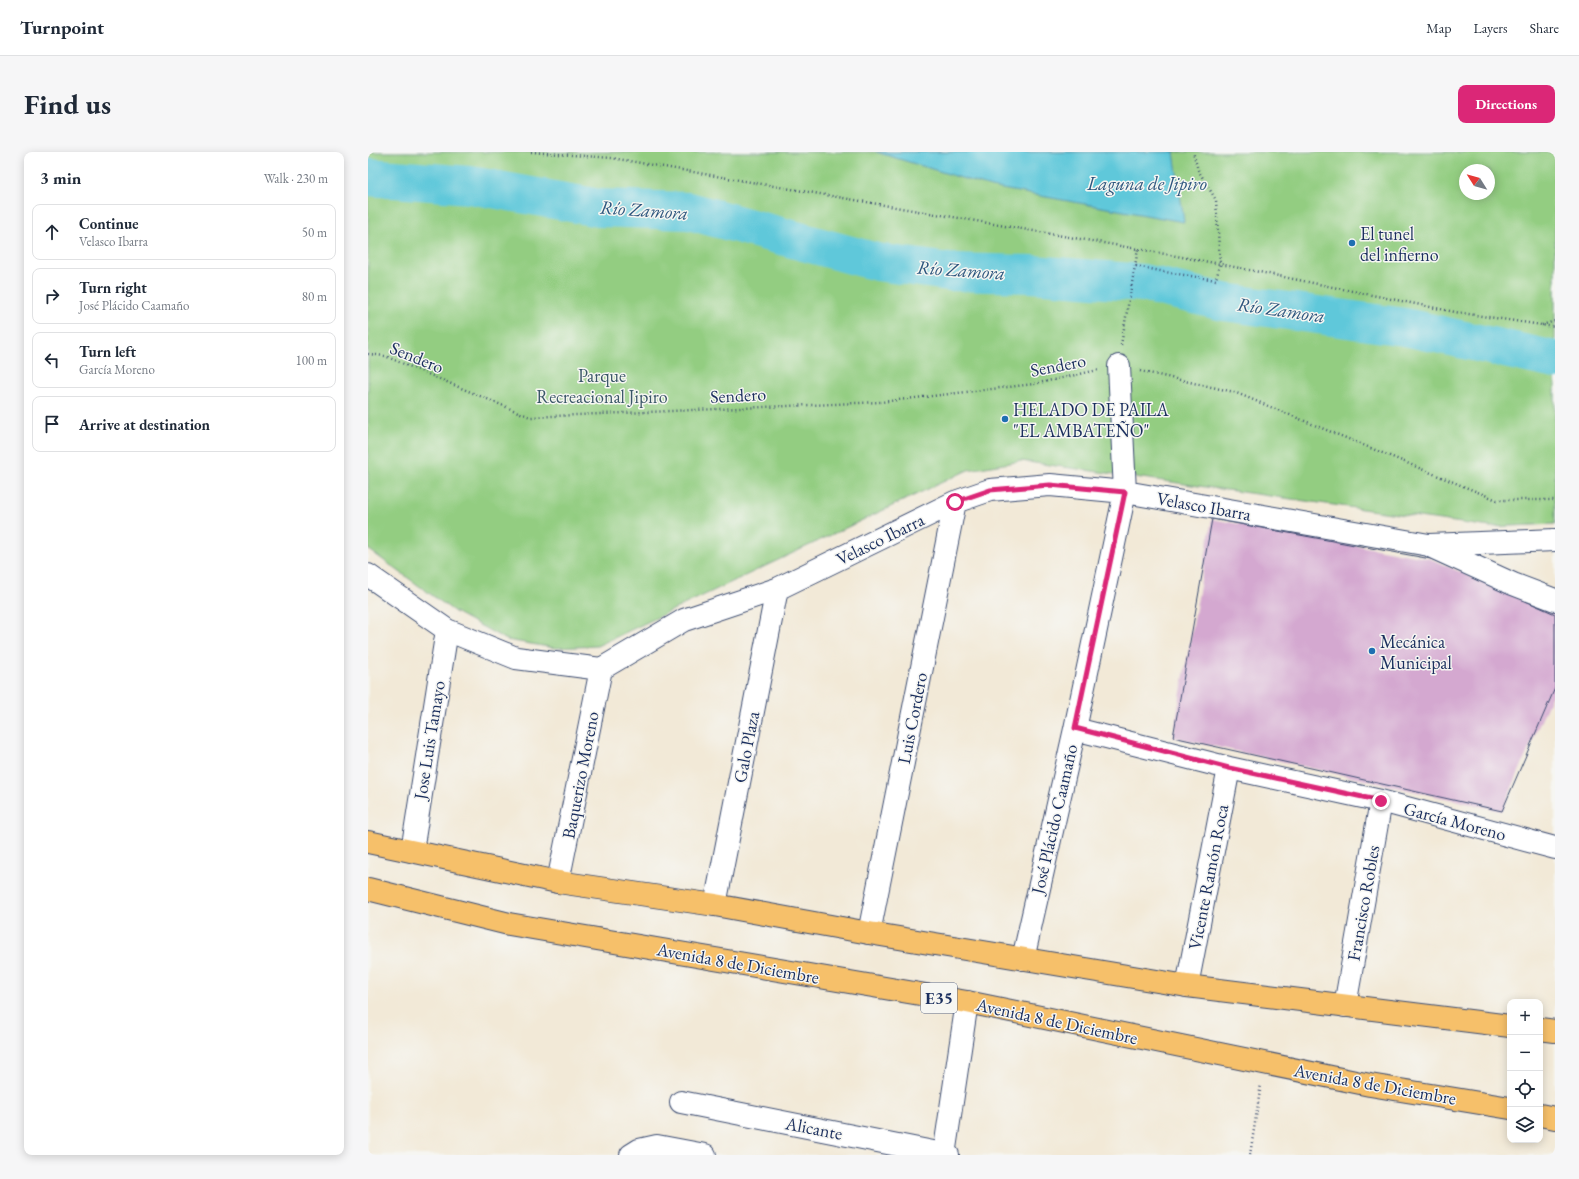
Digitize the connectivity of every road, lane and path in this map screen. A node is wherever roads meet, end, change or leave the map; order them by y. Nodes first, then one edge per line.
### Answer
1 (531, 152) edge
2 (1193, 152) edge
3 (1138, 249) junction
4 (1220, 264) junction
5 (1136, 266) junction
6 (1555, 321) edge
7 (1542, 325) junction
8 (1555, 327) edge
9 (1122, 334) dead end
10 (368, 354) edge
11 (1119, 366) junction
12 (1125, 492) junction
13 (1555, 500) edge
14 (955, 502) junction
15 (1555, 540) edge
16 (1429, 546) junction
17 (368, 575) edge
18 (777, 589) junction
19 (1555, 600) edge
20 (447, 630) junction
21 (601, 669) junction
22 (1075, 728) junction
23 (1229, 768) junction
24 (1381, 801) junction
25 (368, 842) edge
26 (1555, 848) edge
27 (412, 851) junction
28 (558, 882) junction
29 (368, 889) edge
30 (715, 905) junction
31 (869, 933) junction
32 (1023, 959) junction
33 (1187, 986) junction
34 (967, 1002) junction
35 (1345, 1006) junction
36 (1507, 1026) edge
37 (1543, 1030) edge
38 (1555, 1031) edge
39 (1265, 1064) junction
40 (681, 1102) dead end
41 (1507, 1108) edge
42 (1543, 1116) edge
43 (1555, 1118) edge
44 (631, 1155) edge
45 (705, 1155) edge
46 (946, 1155) edge
47 (1250, 1155) edge

1 - 3 path
2 - 4 path
3 - 4 path
3 - 5 path
4 - 5 path
4 - 7 path
5 - 9 path
6 - 7 path
7 - 8 path
10 - 11 path, Sendero
11 - 12 street, José Plácido Caamaño
11 - 13 path
12 - 14 street, Velasco Ibarra
12 - 16 street, Velasco Ibarra
12 - 22 street, José Plácido Caamaño
14 - 18 street, Velasco Ibarra
14 - 31 street, Luis Cordero
15 - 16 street, Velasco Ibarra
16 - 19 street, Velasco Ibarra
17 - 20 street
18 - 21 street, Velasco Ibarra
18 - 30 street, Galo Plaza
20 - 21 street
20 - 27 street, Jose Luis Tamayo
21 - 28 street, Baquerizo Moreno
22 - 23 street, García Moreno
22 - 32 street, José Plácido Caamaño
23 - 24 street, García Moreno
23 - 33 street, Vicente Ramón Roca
24 - 26 street, García Moreno
24 - 35 street, Francisco Robles
25 - 27 highway
27 - 28 highway
28 - 30 highway
29 - 34 highway, Avenida 8 de Diciembre / E35
30 - 31 highway
31 - 32 highway
32 - 33 highway
33 - 35 highway
34 - 39 highway, Avenida 8 de Diciembre / E35
34 - 46 street
35 - 36 highway
37 - 38 highway
39 - 41 highway, Avenida 8 de Diciembre / E35
39 - 47 path
40 - 46 street, Alicante
42 - 43 highway
44 - 45 street

